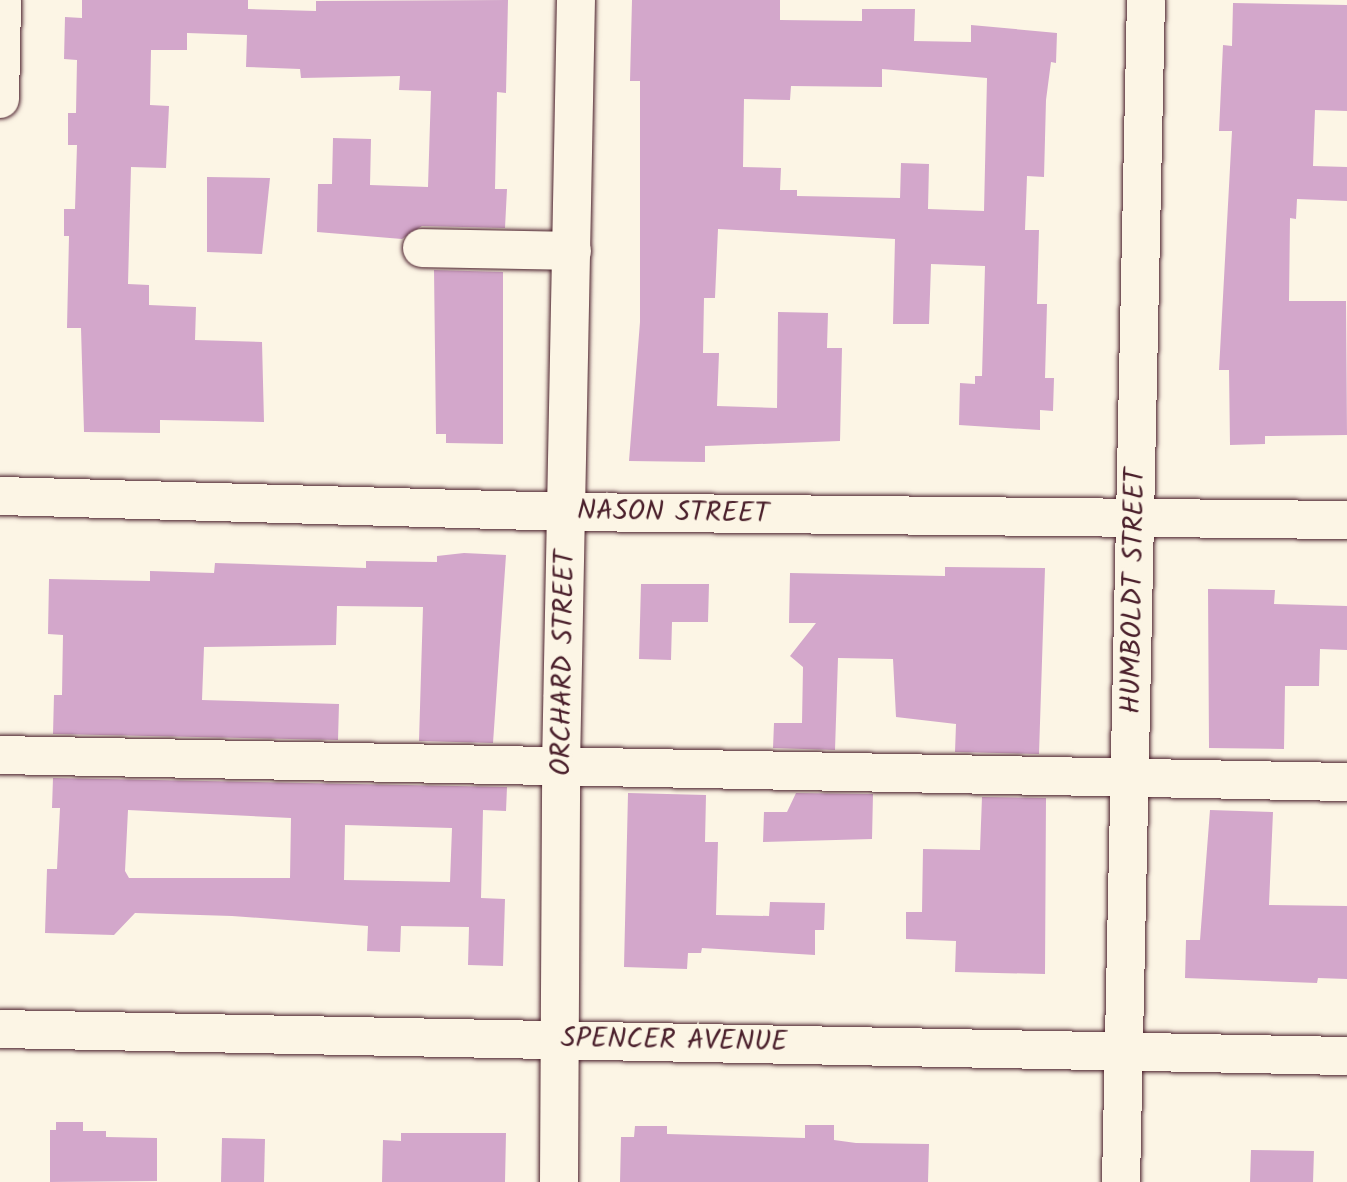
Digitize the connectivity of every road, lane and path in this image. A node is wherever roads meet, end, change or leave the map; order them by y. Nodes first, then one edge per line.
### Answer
1 (2, 0) edge
2 (576, 0) edge
3 (1146, 0) edge
4 (0, 99) edge
5 (422, 248) dead end
6 (572, 251) junction
7 (0, 496) edge
8 (568, 512) junction
9 (1136, 518) junction
10 (1347, 520) edge
11 (0, 755) edge
12 (561, 766) junction
13 (1129, 778) junction
14 (1347, 782) edge
15 (0, 1029) edge
16 (560, 1040) junction
17 (1122, 1050) junction
18 (1347, 1056) edge
19 (559, 1182) edge
20 (1121, 1182) edge

1 - 4 street
2 - 6 street, ORCHARD STREET
3 - 9 street, HUMBOLDT STREET
5 - 6 street
6 - 8 street, ORCHARD STREET
7 - 8 street, NASON STREET
8 - 9 street, NASON STREET
8 - 12 street, ORCHARD STREET
9 - 10 street, NASON STREET
9 - 13 street, HUMBOLDT STREET
11 - 12 street
12 - 13 street
12 - 16 street, ORCHARD STREET
13 - 14 street
13 - 17 street, HUMBOLDT STREET
15 - 16 street, SPENCER AVENUE
16 - 17 street, SPENCER AVENUE
16 - 19 street, ORCHARD STREET
17 - 18 street, SPENCER AVENUE
17 - 20 street, HUMBOLDT STREET

